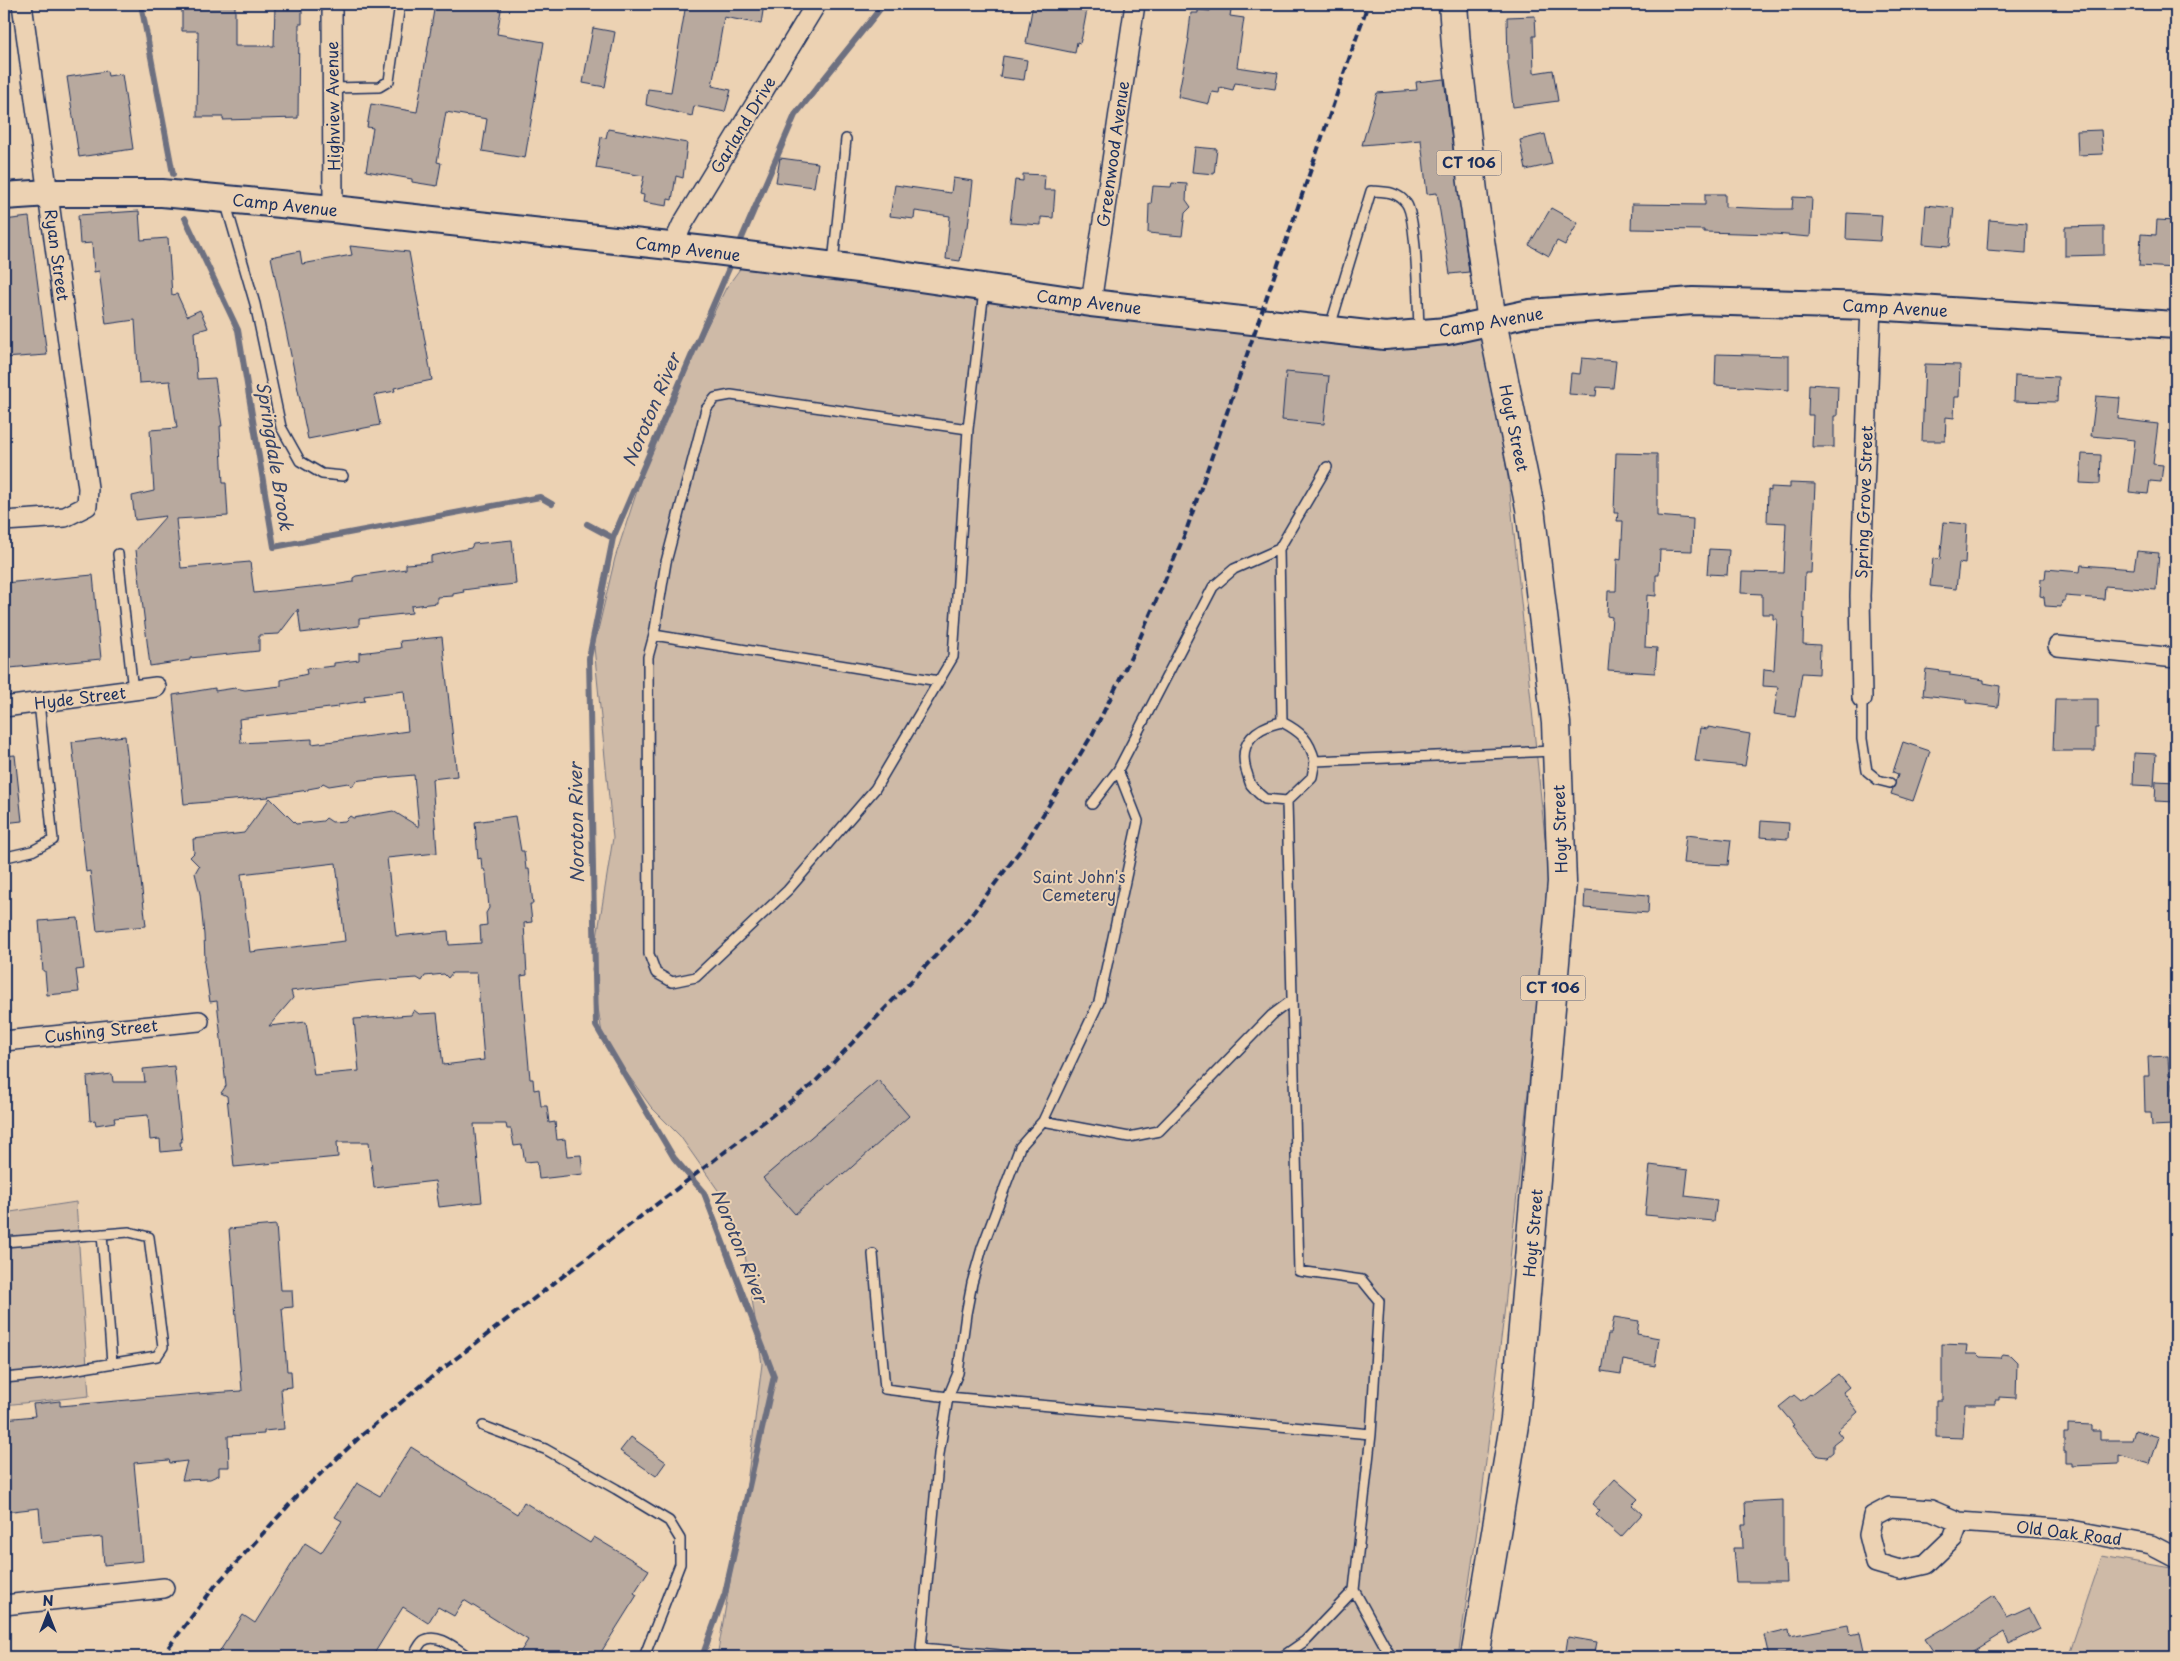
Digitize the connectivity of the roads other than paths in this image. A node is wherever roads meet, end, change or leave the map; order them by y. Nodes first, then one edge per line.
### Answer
1 (22, 4) edge
2 (332, 4) edge
3 (400, 4) edge
4 (816, 4) edge
5 (1136, 4) edge
6 (1453, 4) edge
7 (332, 88) junction
8 (846, 139) dead end
9 (49, 193) junction
10 (4, 196) edge
11 (224, 199) junction
12 (333, 209) junction
13 (672, 247) junction
14 (833, 266) junction
15 (984, 288) junction
16 (1091, 303) junction
17 (1871, 306) junction
18 (1492, 320) junction
19 (2176, 324) edge
20 (1329, 330) junction
21 (1419, 333) junction
22 (968, 429) junction
23 (1327, 467) dead end
24 (343, 476) dead end
25 (4, 521) edge
26 (1279, 549) junction
27 (118, 554) dead end
28 (654, 635) junction
29 (2058, 646) dead end
30 (2176, 658) edge
31 (940, 682) junction
32 (156, 687) dead end
33 (133, 691) junction
34 (1862, 698) joint
35 (39, 702) junction
36 (4, 706) edge
37 (1282, 722) junction
38 (1557, 751) junction
39 (1314, 761) junction
40 (1118, 770) junction
41 (1890, 783) dead end
42 (1287, 801) junction
43 (1092, 804) dead end
44 (4, 860) edge
45 (1292, 1000) junction
46 (199, 1021) dead end
47 (4, 1041) edge
48 (1042, 1121) junction
49 (102, 1234) junction
50 (4, 1242) edge
51 (873, 1254) dead end
52 (112, 1363) junction
53 (4, 1378) edge
54 (948, 1397) junction
55 (483, 1426) dead end
56 (1370, 1434) junction
57 (1959, 1522) junction
58 (2176, 1558) edge
59 (164, 1588) dead end
60 (1354, 1590) junction
61 (4, 1605) edge
62 (920, 1653) edge
63 (413, 1657) edge
64 (469, 1657) edge
65 (644, 1657) edge
66 (1024, 1657) edge
67 (1282, 1657) edge
68 (1391, 1657) edge
69 (1475, 1657) edge

1 - 9 street, Ryan Street
2 - 7 street, Highview Avenue
3 - 7 lane
4 - 13 street, Garland Drive
5 - 16 street, Greenwood Avenue
6 - 18 main road, Hoyt Street / CT 106
7 - 12 street, Highview Avenue
8 - 14 lane
9 - 10 street, Camp Avenue
9 - 11 street, Camp Avenue
9 - 25 street, Ryan Street
11 - 12 street, Camp Avenue
11 - 24 lane
12 - 13 street, Camp Avenue
13 - 14 street, Camp Avenue
14 - 15 street, Camp Avenue
15 - 16 street, Camp Avenue
15 - 22 lane
16 - 20 street, Camp Avenue
17 - 18 street, Camp Avenue
17 - 19 street, Camp Avenue
17 - 34 street, Spring Grove Street
18 - 21 street, Camp Avenue
18 - 38 main road, Hoyt Street / CT 106
20 - 21 street, Camp Avenue
20 - 21 lane
22 - 28 lane
22 - 31 lane
23 - 26 lane
26 - 37 lane
26 - 40 lane
27 - 33 lane
28 - 31 lane
28 - 31 lane
29 - 30 street
32 - 33 street, Hyde Street
33 - 35 street, Hyde Street
34 - 41 lane
35 - 36 street, Hyde Street
35 - 44 lane
37 - 39 lane
37 - 42 lane
38 - 39 lane
38 - 69 main road, Hoyt Street / CT 106
39 - 42 lane
40 - 43 lane
40 - 48 lane
42 - 45 lane
45 - 48 lane
45 - 56 lane
46 - 47 street, Cushing Street
48 - 54 lane
49 - 50 lane
49 - 52 lane
49 - 52 lane
51 - 54 lane
52 - 53 lane
54 - 56 lane
54 - 62 lane
55 - 65 lane
56 - 60 lane
57 - 57 street, Old Oak Road
57 - 58 street, Old Oak Road
59 - 61 street
60 - 67 lane
60 - 68 lane
62 - 66 lane
63 - 64 lane

